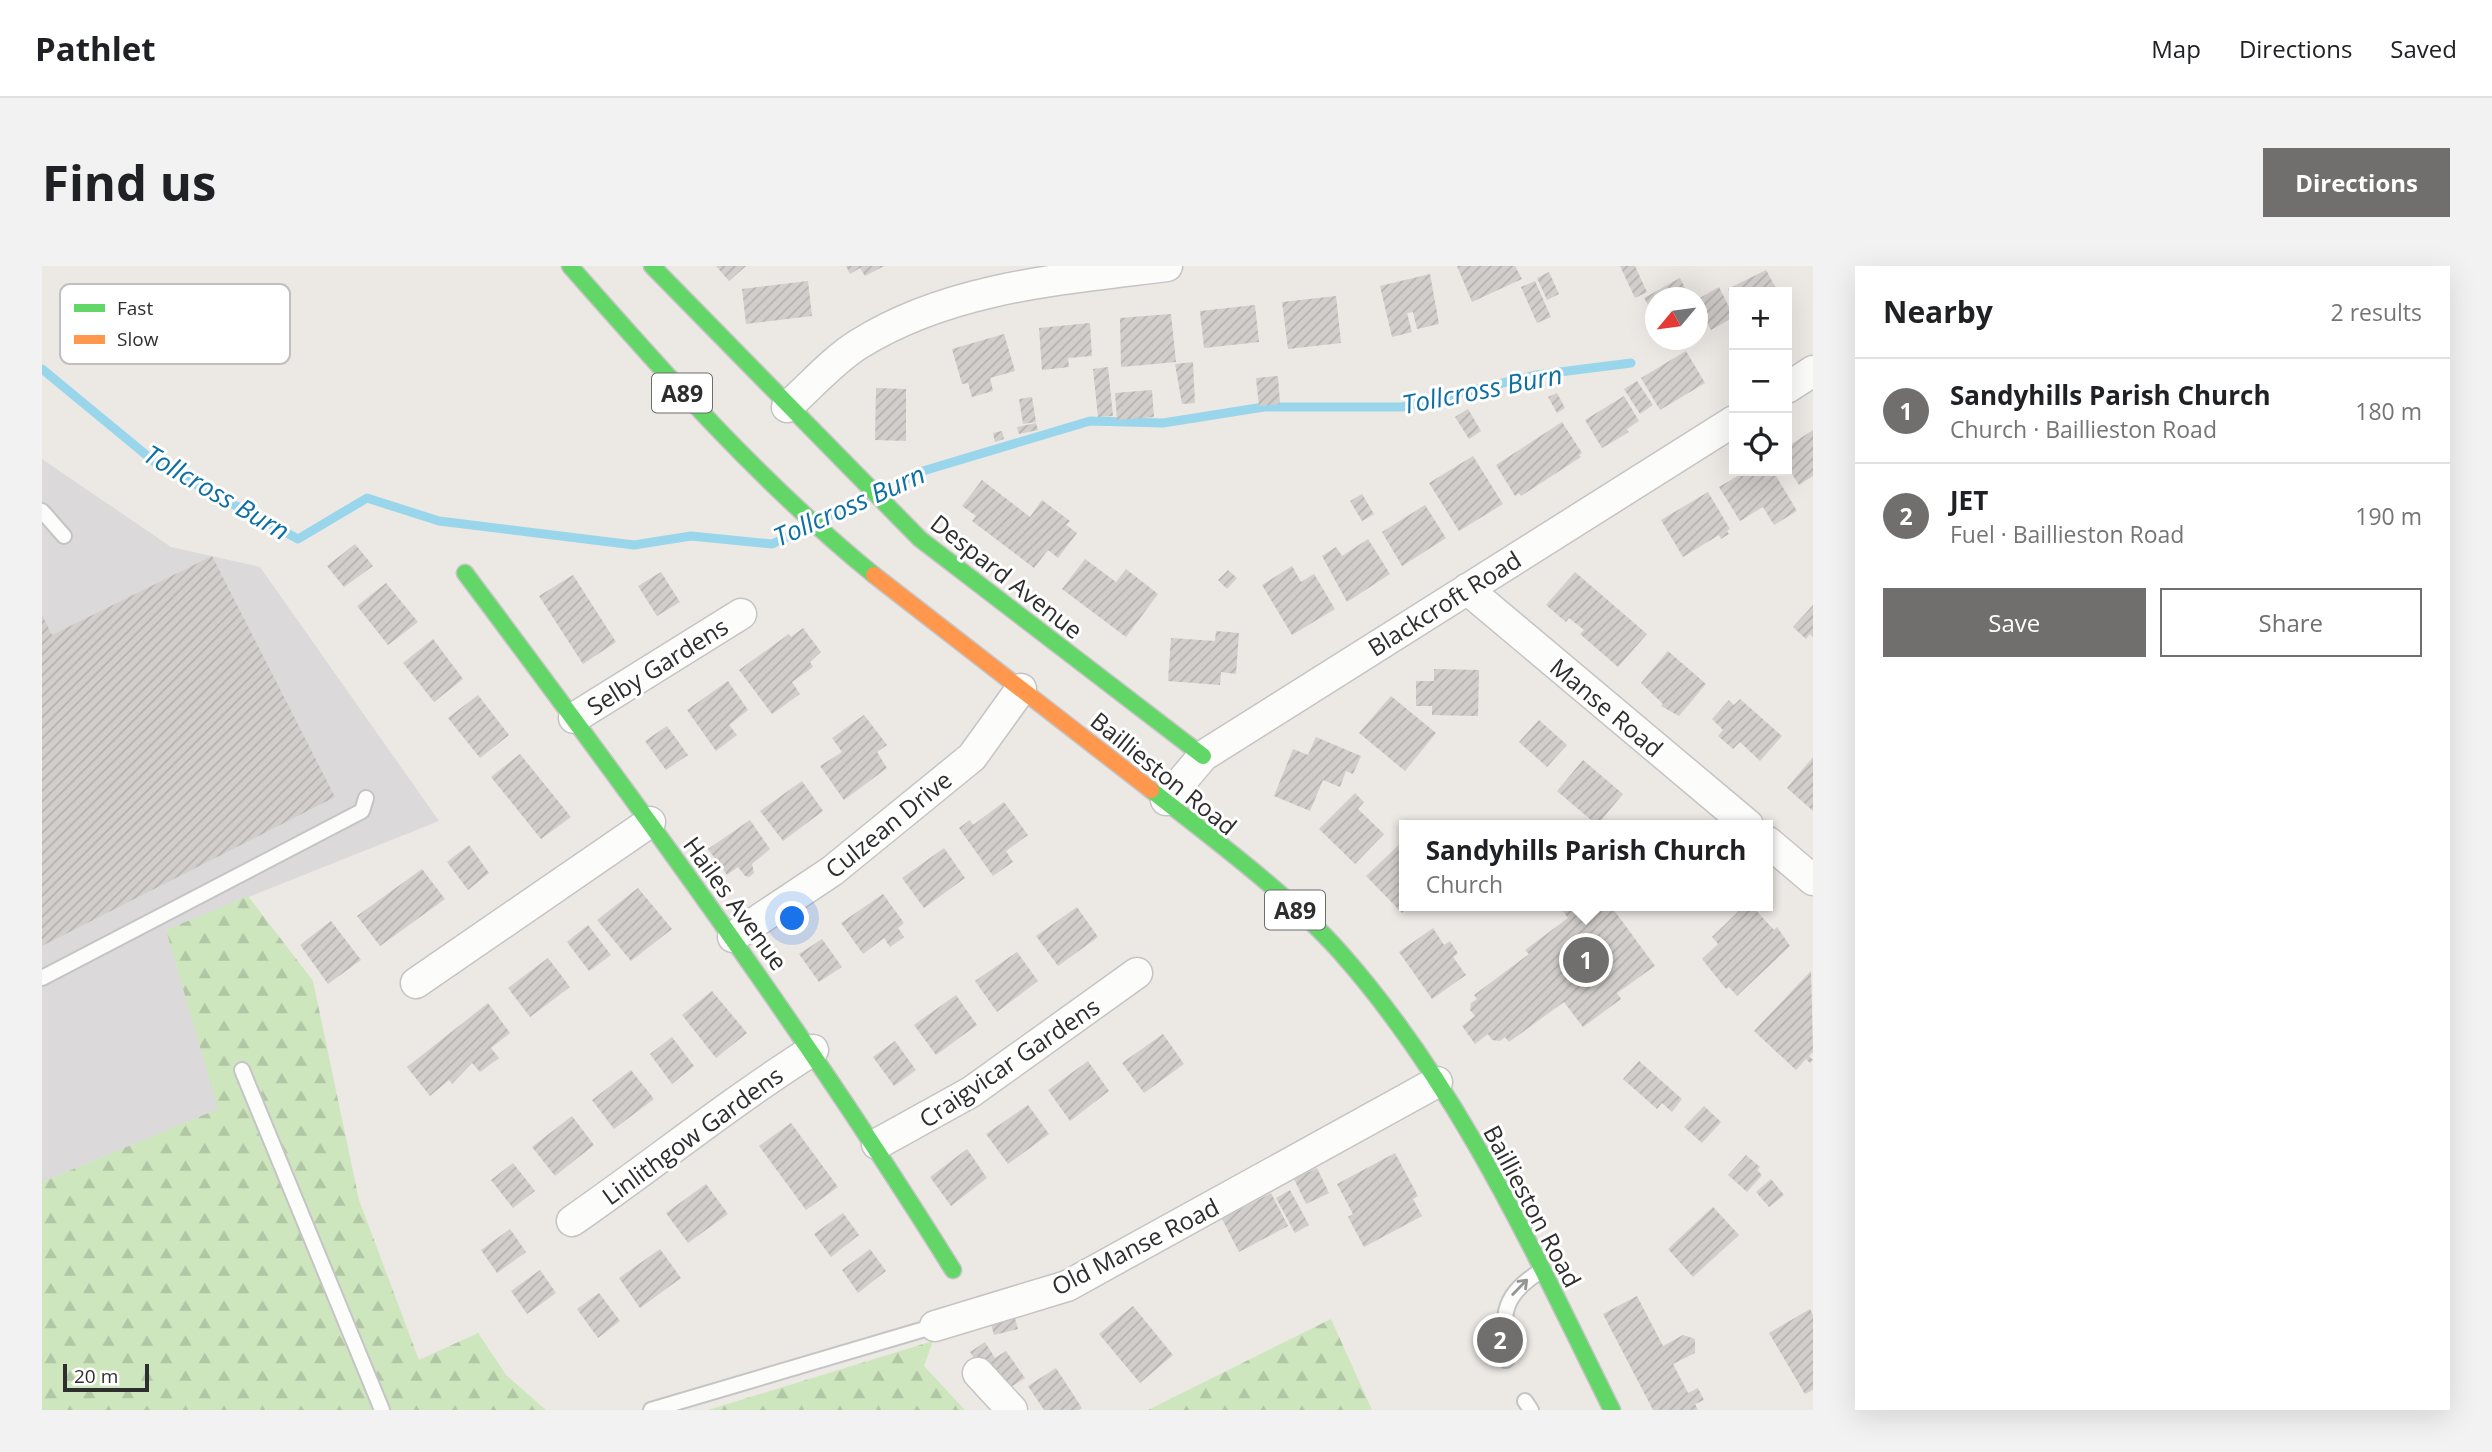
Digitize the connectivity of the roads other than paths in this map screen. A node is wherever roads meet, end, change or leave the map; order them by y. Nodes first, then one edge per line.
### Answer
1 (570, 266) edge
2 (652, 266) edge
3 (1167, 266) edge
4 (1043, 274) edge
5 (1813, 371) edge
6 (1792, 385) edge
7 (788, 407) junction
8 (1729, 424) edge
9 (42, 511) edge
10 (64, 536) dead end
11 (465, 573) dead end
12 (1466, 589) junction
13 (741, 614) dead end
14 (1021, 690) junction
15 (574, 718) junction
16 (1203, 756) junction
17 (366, 798) dead end
18 (1166, 800) junction
19 (1742, 820) edge
20 (650, 822) junction
21 (1773, 846) edge
22 (1813, 880) edge
23 (733, 937) junction
24 (1137, 973) dead end
25 (42, 978) edge
26 (416, 982) dead end
27 (813, 1050) junction
28 (242, 1070) dead end
29 (1437, 1082) junction
30 (877, 1144) junction
31 (572, 1222) dead end
32 (953, 1270) dead end
33 (1542, 1270) junction
34 (935, 1326) joint
35 (1506, 1360) dead end
36 (978, 1373) dead end
37 (382, 1410) edge
38 (651, 1410) edge
39 (1013, 1410) edge
40 (1612, 1410) edge

1 - 14 street, Baillieston Road / A89
2 - 7 street, Despard Avenue
3 - 4 street
4 - 7 street
5 - 6 street
7 - 16 street, Despard Avenue
8 - 12 street, Blackcroft Road
9 - 10 lane
11 - 15 street, Hailes Avenue
12 - 16 street, Blackcroft Road
12 - 19 street, Manse Road
13 - 15 street, Selby Gardens
14 - 18 street, Baillieston Road / A89
14 - 23 street, Culzean Drive
15 - 20 street, Hailes Avenue
16 - 18 street, Blackcroft Road
17 - 25 lane
18 - 29 street, Baillieston Road / A89
20 - 23 street, Hailes Avenue
20 - 26 street
21 - 22 street
23 - 27 street, Hailes Avenue
24 - 30 street, Craigvicar Gardens
27 - 30 street, Hailes Avenue
27 - 31 street, Linlithgow Gardens
28 - 37 lane
29 - 33 street, Baillieston Road / A89
29 - 34 street, Old Manse Road
30 - 32 street, Hailes Avenue
35 -> 33 lane
33 - 40 street, Baillieston Road / A89
34 - 38 lane, Old Manse Road
36 - 39 street

